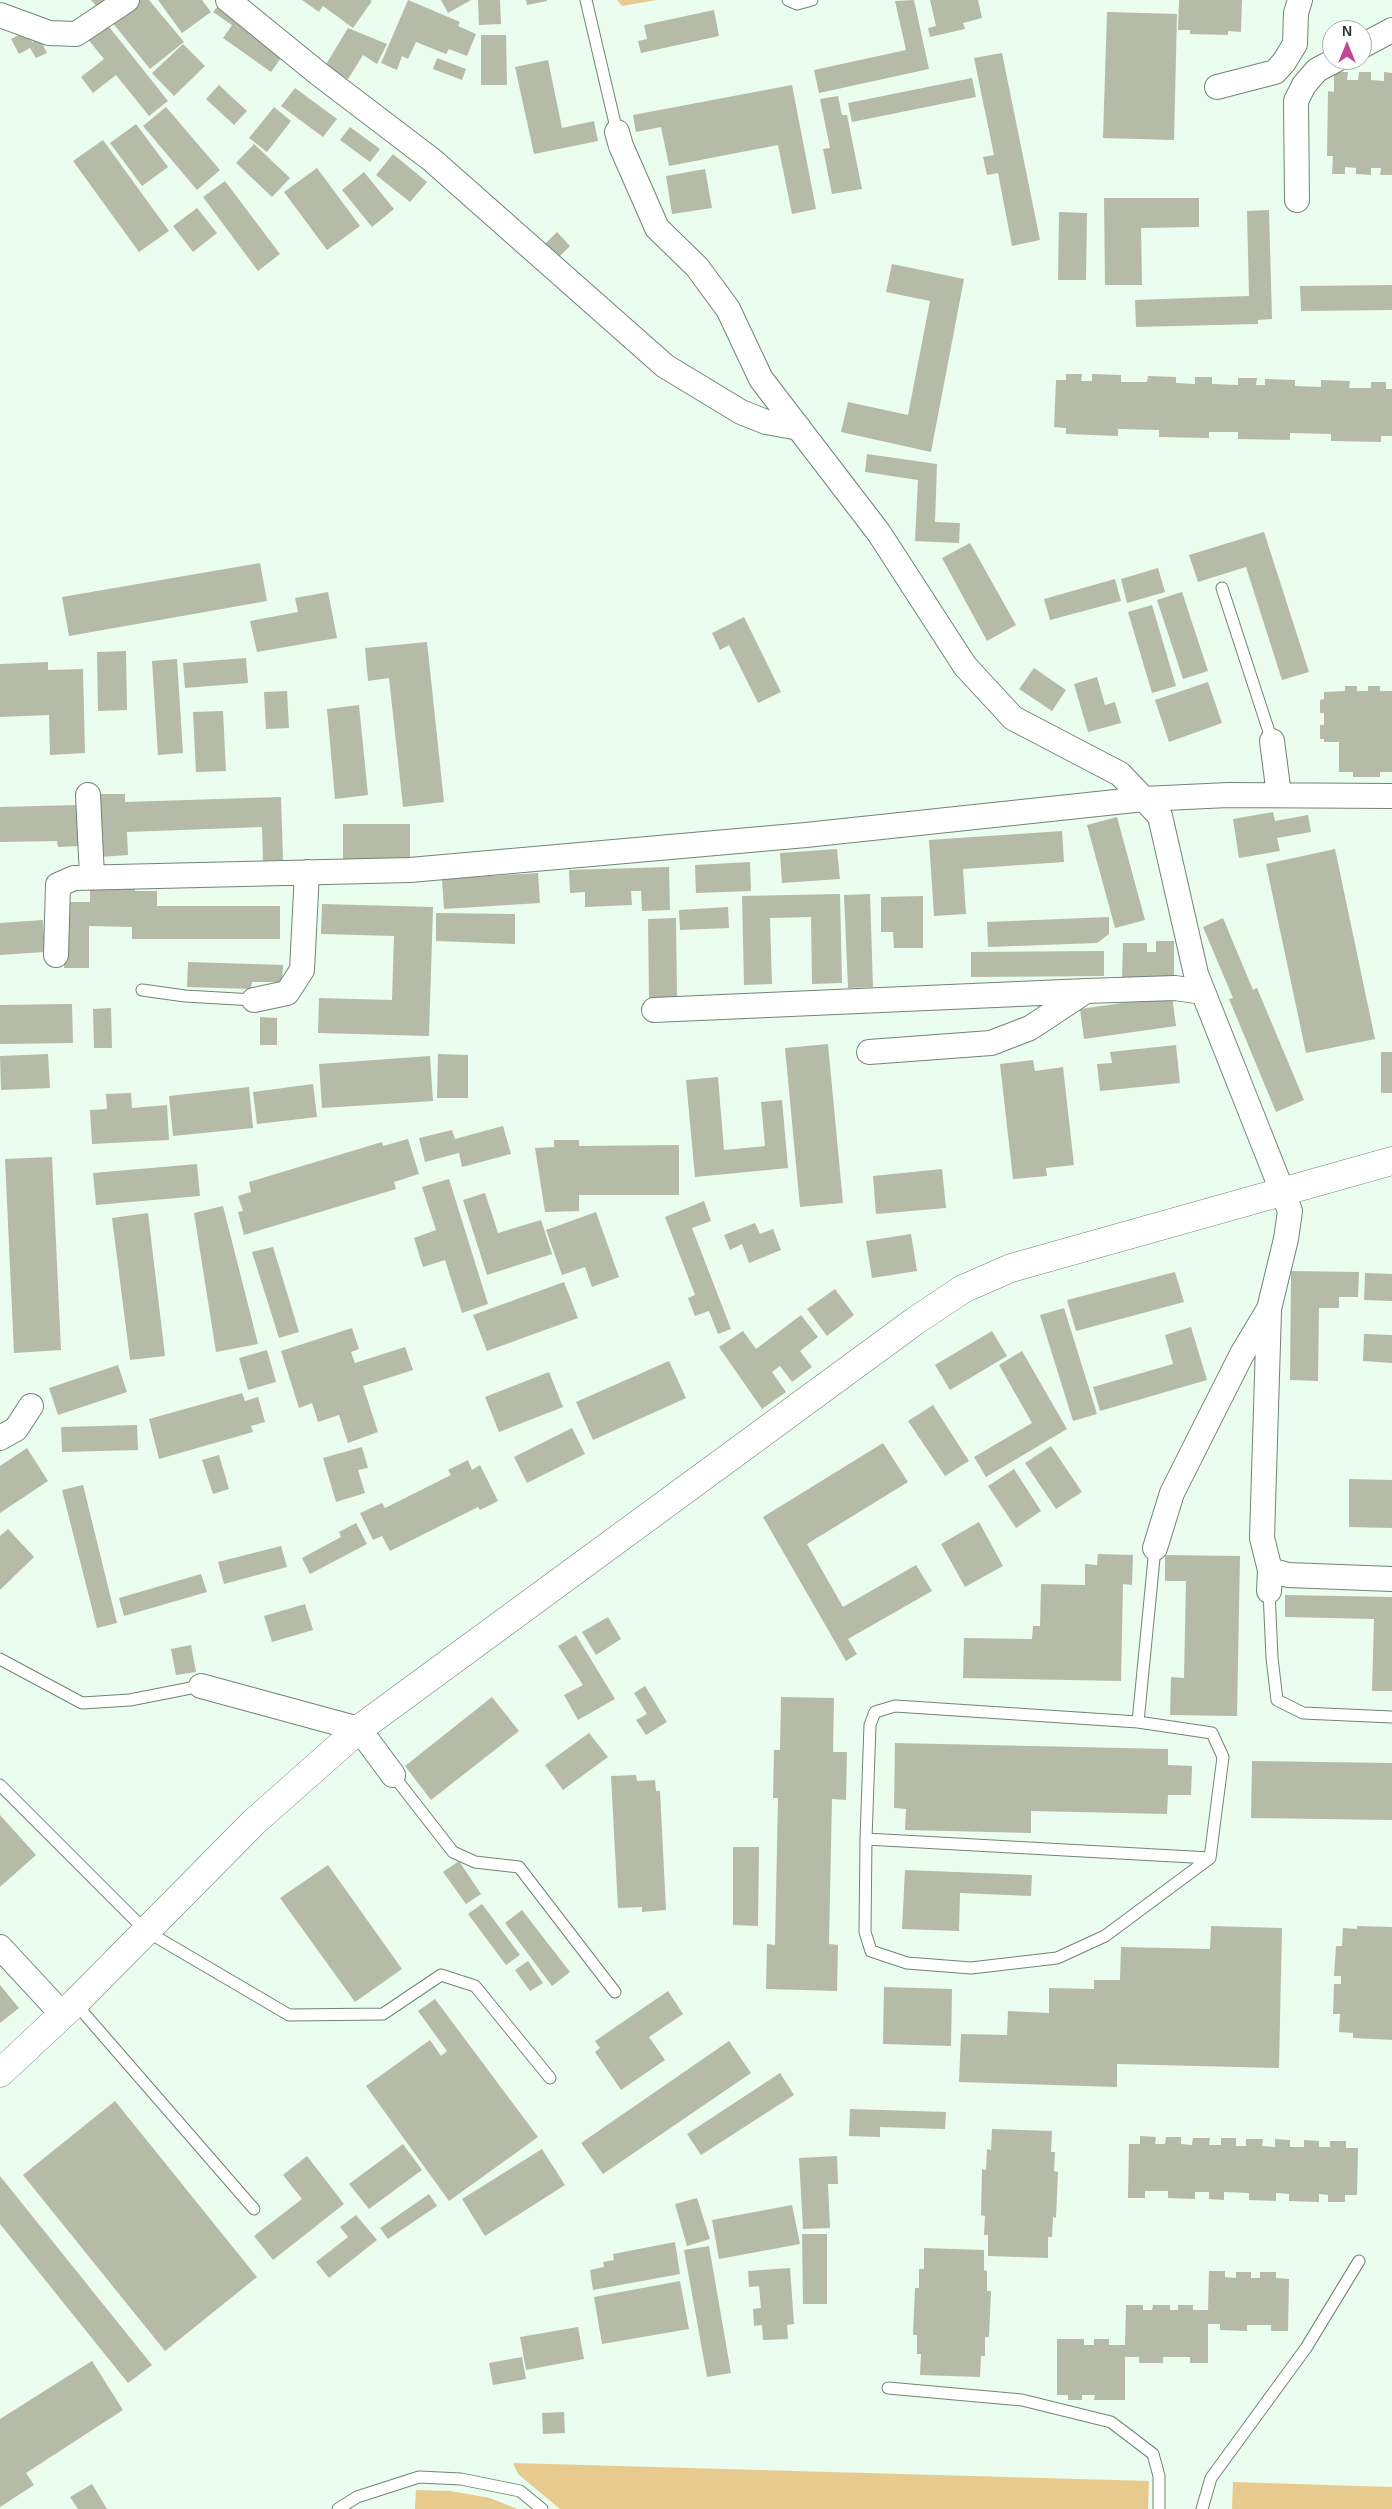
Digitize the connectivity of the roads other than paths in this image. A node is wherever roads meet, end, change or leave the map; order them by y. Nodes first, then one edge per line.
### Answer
1 (127, 0) edge
2 (228, 0) edge
3 (586, 0) edge
4 (788, 0) edge
5 (812, 0) edge
6 (1300, 0) edge
7 (0, 15) edge
8 (1392, 30) edge
9 (1372, 41) edge
10 (1322, 67) edge
11 (1216, 87) dead end
12 (617, 132) joint
13 (1297, 200) dead end
14 (799, 428) junction
15 (1222, 588) dead end
16 (1272, 741) joint
17 (88, 795) dead end
18 (1278, 795) junction
19 (1392, 796) edge
20 (1144, 799) junction
21 (307, 872) junction
22 (92, 876) junction
23 (56, 955) dead end
24 (142, 990) dead end
25 (1086, 991) junction
26 (1203, 992) junction
27 (254, 1000) joint
28 (654, 1010) dead end
29 (869, 1052) dead end
30 (1392, 1162) edge
31 (1283, 1191) junction
32 (1269, 1310) junction
33 (31, 1406) dead end
34 (0, 1438) edge
35 (1155, 1548) joint
36 (1392, 1579) edge
37 (1270, 1581) junction
38 (0, 1659) edge
39 (201, 1686) joint
40 (1392, 1718) edge
41 (1138, 1722) junction
42 (359, 1729) junction
43 (393, 1775) joint
44 (0, 1785) edge
45 (866, 1839) junction
46 (1210, 1858) junction
47 (146, 1932) junction
48 (0, 1947) edge
49 (615, 1992) dead end
50 (69, 2009) junction
51 (0, 2072) edge
52 (550, 2078) dead end
53 (254, 2209) dead end
54 (1359, 2261) dead end
55 (888, 2388) dead end
56 (338, 2509) edge
57 (542, 2509) edge
58 (1159, 2509) edge
59 (1202, 2509) edge

1 - 7 street
2 - 14 street
3 - 12 lane
4 - 5 lane
6 - 11 street
8 - 9 street
10 - 13 street
12 - 14 street
14 - 20 street
15 - 16 lane
16 - 18 street
17 - 22 street
18 - 19 street
18 - 20 street
20 - 21 street
20 - 26 street
21 - 22 street
21 - 27 street
22 - 23 street
24 - 27 lane
25 - 26 street
25 - 28 street
25 - 29 street
26 - 31 street
30 - 31 main road
31 - 32 street
31 - 42 main road
32 - 35 street
32 - 37 street
33 - 34 street
35 - 41 lane
36 - 37 street
37 - 40 lane
38 - 39 lane
39 - 42 street
41 - 45 lane
41 - 46 lane
42 - 43 street
42 - 47 main road
43 - 49 lane
44 - 47 lane
45 - 46 lane
45 - 46 lane
47 - 50 main road
47 - 52 lane
48 - 50 street
50 - 51 main road
50 - 53 lane
54 - 59 lane
55 - 58 lane
56 - 57 lane

